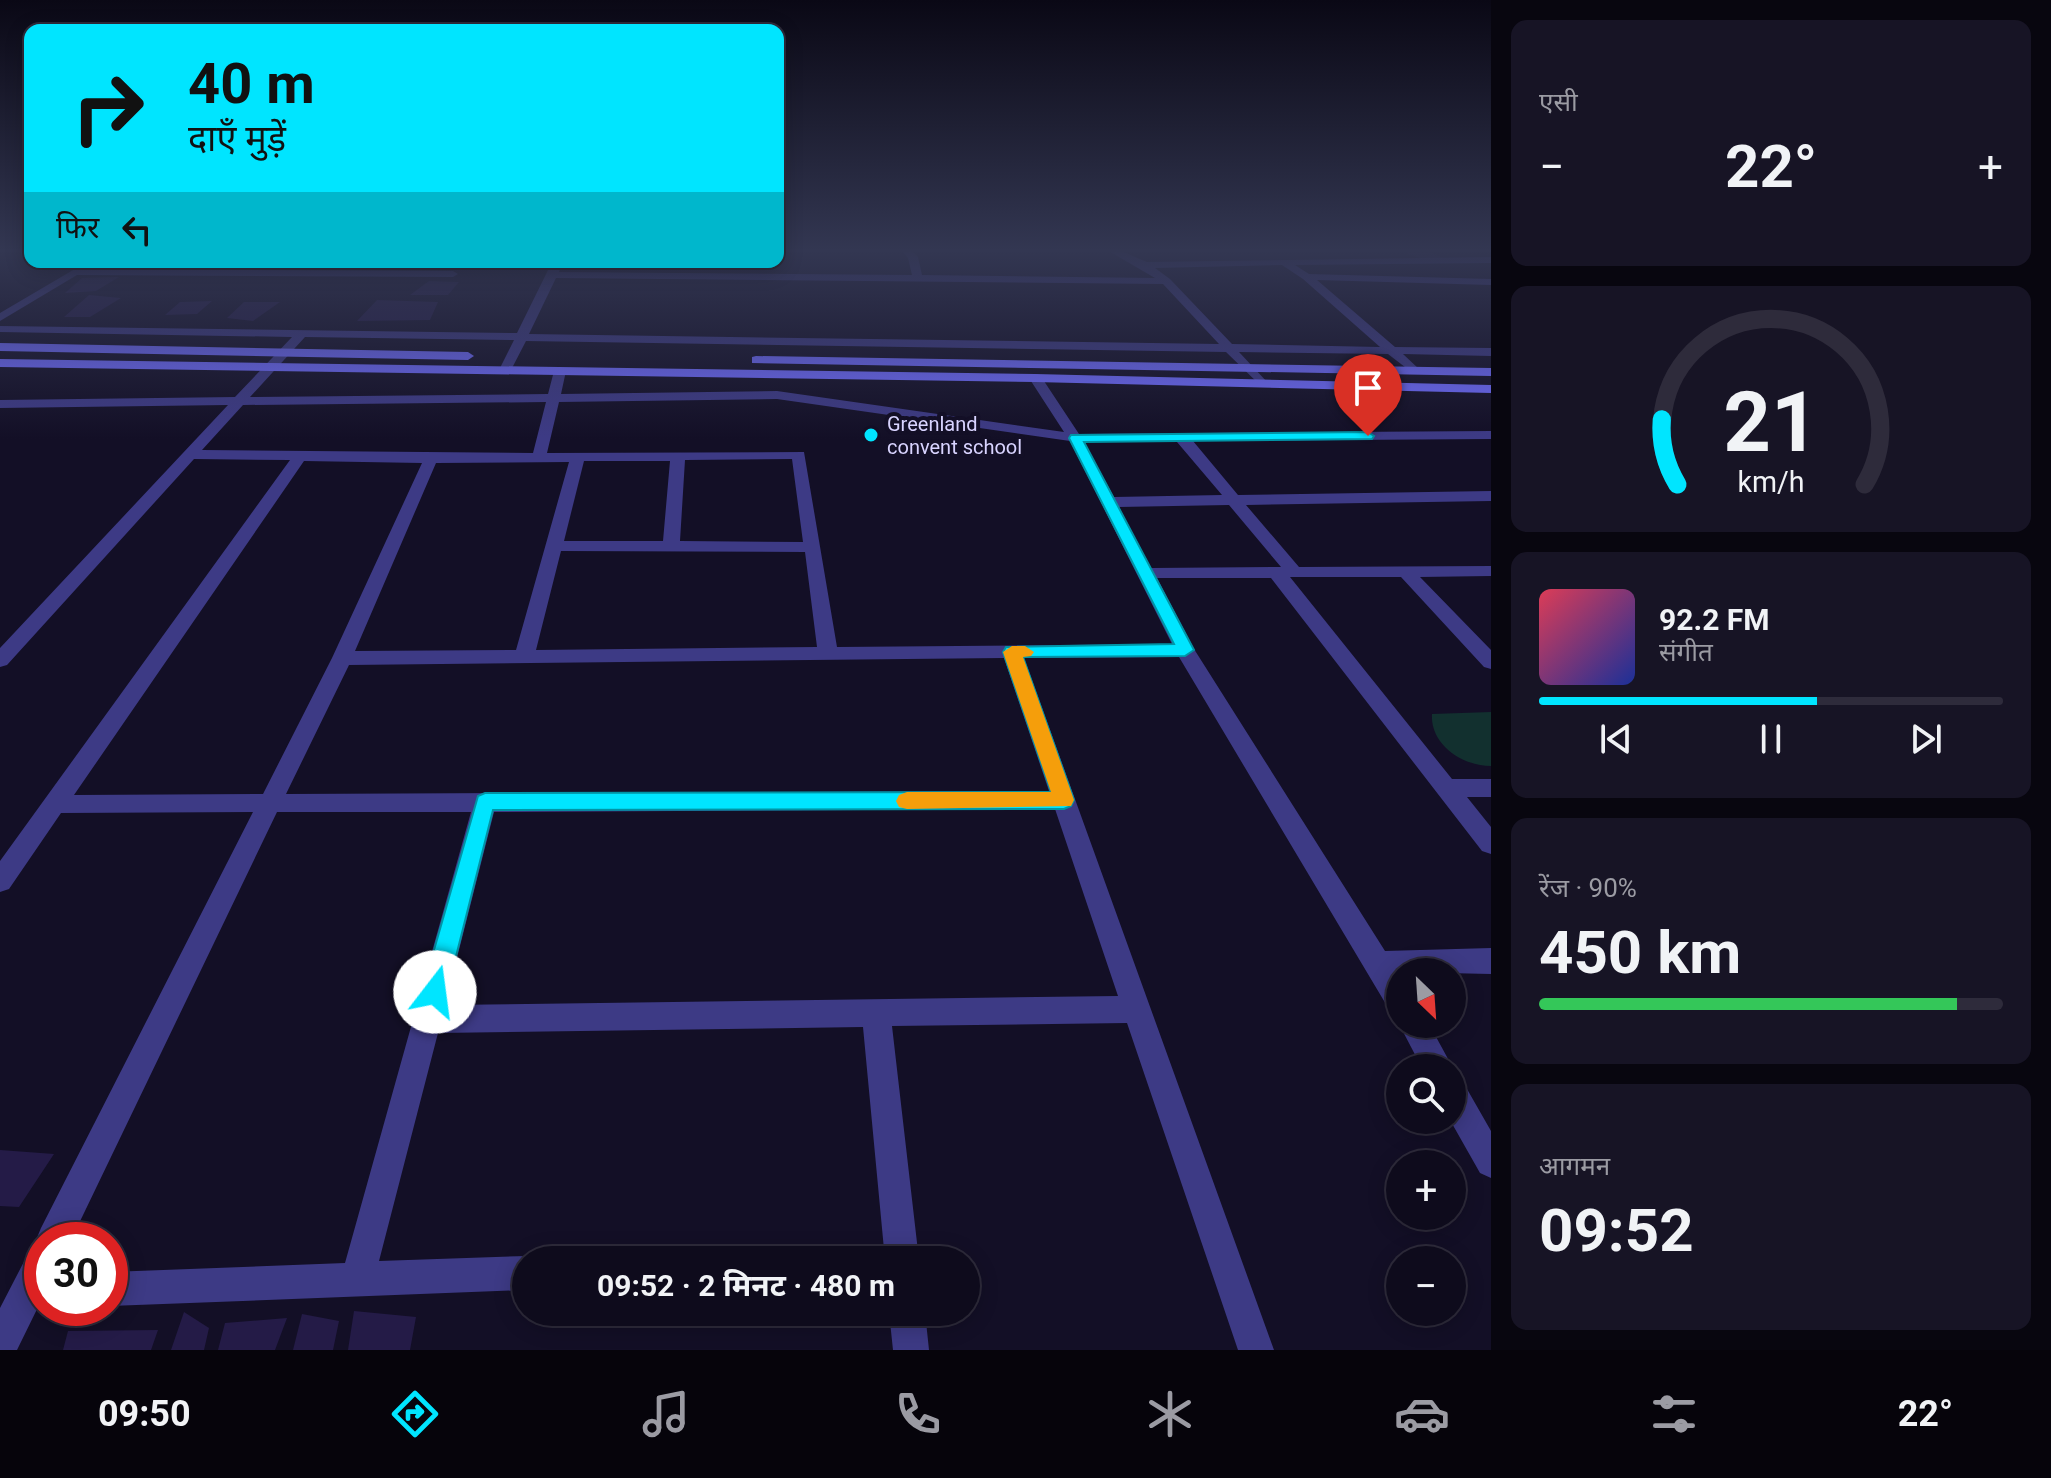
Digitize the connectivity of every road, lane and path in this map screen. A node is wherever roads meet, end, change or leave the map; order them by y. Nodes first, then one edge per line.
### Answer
1 (533, 313) edge
2 (1197, 313) edge
3 (1348, 313) edge
4 (0, 329) edge
5 (302, 333) junction
6 (521, 336) junction
7 (1228, 346) junction
8 (0, 347) edge
9 (1391, 350) junction
10 (1491, 352) edge
11 (283, 353) junction
12 (511, 357) junction
13 (0, 363) edge
14 (1248, 367) junction
15 (268, 368) junction
16 (505, 370) junction
17 (1414, 370) junction
18 (560, 371) junction
19 (1491, 372) edge
20 (1035, 378) junction
21 (1262, 383) junction
22 (1491, 389) edge
23 (554, 395) junction
24 (240, 400) junction
25 (0, 404) edge
26 (1491, 435) edge
27 (1075, 438) junction
28 (1182, 438) junction
29 (188, 454) junction
30 (301, 455) junction
31 (678, 456) junction
32 (539, 457) junction
33 (578, 457) junction
34 (431, 459) junction
35 (1491, 496) edge
36 (1237, 500) junction
37 (1108, 502) junction
38 (553, 546) junction
39 (671, 547) junction
40 (813, 547) junction
41 (1491, 571) edge
42 (1285, 572) junction
43 (1406, 572) junction
44 (1146, 573) junction
45 (1185, 650) junction
46 (1012, 652) junction
47 (828, 653) junction
48 (524, 657) junction
49 (342, 658) junction
50 (0, 660) edge
51 (1491, 662) edge
52 (1446, 788) junction
53 (1491, 788) edge
54 (1064, 800) junction
55 (485, 802) junction
56 (270, 803) junction
57 (56, 804) junction
58 (1491, 844) edge
59 (0, 881) edge
60 (1491, 961) edge
61 (1380, 964) junction
62 (1386, 975) edge
63 (1137, 1009) junction
64 (876, 1012) junction
65 (427, 1019) junction
66 (1466, 1118) edge
67 (1491, 1162) edge
68 (62, 1222) edge
69 (901, 1246) edge
70 (512, 1274) edge
71 (357, 1280) junction
72 (128, 1288) edge
73 (24, 1304) edge
74 (908, 1326) edge
75 (0, 1346) edge
76 (911, 1350) edge
77 (1256, 1350) edge

1 - 6 street
2 - 7 street
3 - 9 street
4 - 5 street
5 - 6 street
5 - 11 street
6 - 7 street
6 - 12 street
7 - 9 street
7 - 14 street
8 - 11 street
9 - 10 street
9 - 17 street
11 - 12 street
11 - 15 street
12 - 14 street
12 - 16 street
13 - 15 street
14 - 17 street
14 - 21 street
15 - 16 street
15 - 24 street
16 - 18 street
17 - 19 street
18 - 20 street
18 - 23 street
20 - 21 street
20 - 27 street
21 - 22 street
23 - 24 street
23 - 27 street
23 - 32 street
24 - 25 street
24 - 29 street
26 - 28 street
27 - 28 street
27 - 37 street
28 - 36 street
29 - 30 street
29 - 50 street
30 - 34 street
30 - 57 street
31 - 33 street
31 - 39 street
31 - 40 street
32 - 33 street
32 - 34 street
33 - 38 street
34 - 49 street
35 - 36 street
36 - 37 street
36 - 42 street
37 - 44 street
38 - 39 street
38 - 48 street
39 - 40 street
40 - 47 street
41 - 43 street
42 - 43 street
42 - 44 street
42 - 52 street
43 - 51 street
44 - 45 street
45 - 46 street
45 - 61 street
46 - 47 street
46 - 54 street
47 - 48 street
48 - 49 street
49 - 56 street
52 - 53 street
52 - 58 street
54 - 55 street
54 - 63 street
55 - 56 street
55 - 65 street
56 - 57 street
56 - 68 street
57 - 59 street
60 - 61 street
61 - 62 street
63 - 64 street
63 - 77 street
64 - 65 street
64 - 69 street
65 - 71 street
66 - 67 street
70 - 71 street
71 - 72 street
73 - 75 street
74 - 76 street

